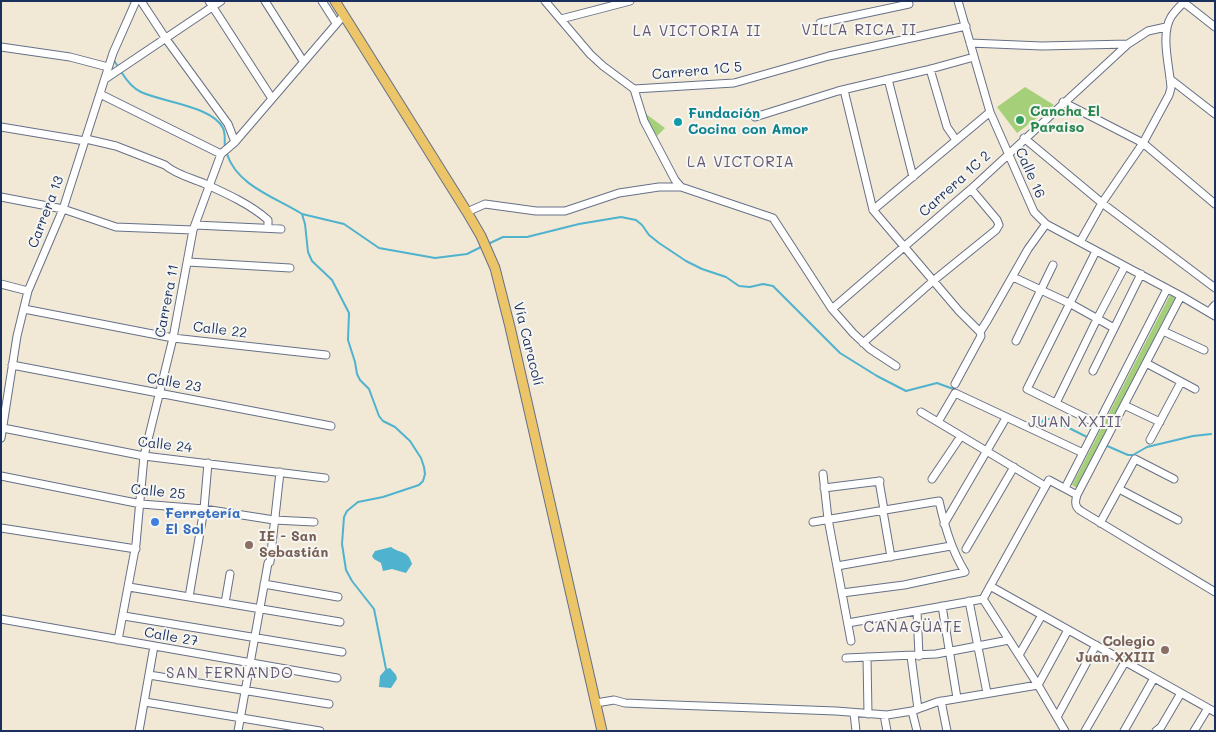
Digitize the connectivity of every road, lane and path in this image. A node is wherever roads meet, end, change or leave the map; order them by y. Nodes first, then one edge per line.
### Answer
1 (136, 1) edge
2 (141, 1) edge
3 (221, 1) edge
4 (265, 1) edge
5 (322, 1) edge
6 (335, 1) edge
7 (545, 1) edge
8 (630, 1) edge
9 (1186, 2) edge
10 (961, 3) edge
11 (210, 4) edge
12 (909, 4) dead end
13 (344, 15) junction
14 (560, 19) junction
15 (820, 22) dead end
16 (336, 23) junction
17 (966, 26) junction
18 (1166, 27) junction
19 (1215, 27) edge
20 (166, 39) junction
21 (970, 43) junction
22 (1128, 44) junction
23 (1, 47) edge
24 (974, 57) junction
25 (303, 61) junction
26 (108, 67) junction
27 (930, 69) junction
28 (105, 79) junction
29 (888, 79) junction
30 (1170, 79) junction
31 (634, 89) junction
32 (844, 90) junction
33 (100, 94) junction
34 (271, 97) junction
35 (1064, 102) junction
36 (990, 112) junction
37 (1215, 114) edge
38 (755, 117) dead end
39 (1, 127) edge
40 (1024, 138) junction
41 (86, 140) junction
42 (956, 140) junction
43 (234, 142) junction
44 (1143, 143) junction
45 (224, 152) junction
46 (1008, 154) junction
47 (913, 177) junction
48 (208, 186) junction
49 (682, 187) junction
50 (971, 189) junction
51 (1, 197) edge
52 (1102, 203) junction
53 (1215, 204) edge
54 (63, 208) junction
55 (873, 210) junction
56 (468, 212) junction
57 (1046, 224) junction
58 (194, 227) junction
59 (268, 228) junction
60 (281, 229) dead end
61 (1080, 242) junction
62 (904, 246) junction
63 (1096, 251) junction
64 (188, 262) junction
65 (1053, 265) dead end
66 (1125, 266) junction
67 (290, 268) dead end
68 (1141, 274) junction
69 (1013, 277) junction
70 (933, 281) junction
71 (1, 284) edge
72 (1215, 288) edge
73 (1167, 289) junction
74 (28, 291) junction
75 (1041, 291) junction
76 (1181, 296) junction
77 (1071, 304) junction
78 (1215, 304) edge
79 (24, 309) junction
80 (832, 309) junction
81 (1212, 314) edge
82 (1097, 319) junction
83 (1114, 328) junction
84 (1163, 331) junction
85 (980, 332) junction
86 (173, 338) junction
87 (1016, 341) dead end
88 (864, 343) junction
89 (1204, 350) dead end
90 (326, 355) dead end
91 (1146, 364) junction
92 (12, 365) junction
93 (896, 366) dead end
94 (1093, 371) dead end
95 (1181, 382) junction
96 (955, 384) dead end
97 (1194, 389) dead end
98 (4, 394) edge
99 (158, 394) junction
100 (1056, 403) junction
101 (1124, 405) junction
102 (920, 412) dead end
103 (1006, 418) junction
104 (938, 422) junction
105 (1160, 422) junction
106 (1098, 424) junction
107 (332, 426) dead end
108 (3, 428) junction
109 (961, 436) junction
110 (1, 438) edge
111 (1150, 440) dead end
112 (987, 451) junction
113 (1083, 453) junction
114 (144, 456) junction
115 (208, 463) junction
116 (1014, 467) junction
117 (280, 472) junction
118 (823, 474) dead end
119 (1, 476) edge
120 (325, 478) dead end
121 (932, 479) dead end
122 (1174, 479) dead end
123 (1047, 483) junction
124 (824, 488) junction
125 (1065, 488) junction
126 (1119, 489) junction
127 (1077, 494) junction
128 (141, 504) junction
129 (204, 509) junction
130 (883, 510) junction
131 (828, 519) junction
132 (274, 520) junction
133 (1178, 520) dead end
134 (314, 522) dead end
135 (813, 522) dead end
136 (1100, 523) junction
137 (944, 524) junction
138 (1, 528) edge
139 (951, 546) junction
140 (136, 549) junction
141 (966, 549) dead end
142 (891, 556) junction
143 (837, 566) junction
144 (230, 574) dead end
145 (264, 584) junction
146 (990, 586) junction
147 (129, 587) junction
148 (1215, 592) edge
149 (842, 593) junction
150 (189, 597) junction
151 (338, 597) dead end
152 (983, 599) junction
153 (969, 602) junction
154 (225, 603) junction
155 (942, 606) junction
156 (260, 610) junction
157 (916, 611) junction
158 (1042, 615) junction
159 (124, 616) junction
160 (1, 620) edge
161 (340, 622) dead end
162 (848, 623) junction
163 (1068, 630) junction
164 (254, 638) junction
165 (118, 640) junction
166 (1009, 640) junction
167 (851, 641) dead end
168 (154, 646) junction
169 (978, 646) junction
170 (1096, 646) junction
171 (342, 652) dead end
172 (950, 653) junction
173 (1019, 655) junction
174 (915, 656) junction
175 (846, 658) dead end
176 (867, 658) junction
177 (1125, 662) junction
178 (249, 663) junction
179 (150, 675) junction
180 (337, 678) dead end
181 (1154, 678) junction
182 (1038, 685) junction
183 (244, 691) junction
184 (986, 693) junction
185 (1181, 693) junction
186 (957, 698) junction
187 (941, 701) junction
188 (144, 702) junction
189 (596, 703) junction
190 (329, 704) dead end
191 (1208, 708) junction
192 (915, 710) junction
193 (1215, 712) edge
194 (854, 713) junction
195 (868, 714) junction
196 (884, 715) junction
197 (1058, 717) junction
198 (239, 718) junction
199 (140, 731) edge
200 (238, 731) edge
201 (320, 731) edge
202 (602, 731) edge
203 (856, 731) edge
204 (887, 731) edge
205 (917, 731) edge
206 (947, 731) edge
207 (1065, 731) edge
208 (1085, 731) edge
209 (1124, 731) edge
210 (1156, 731) edge
211 (1194, 731) edge

1 - 26 street, Carrera 13
2 - 20 street
3 - 11 street
4 - 25 street
5 - 16 street
6 - 13 main road, Vía Caracolí
7 - 14 street
8 - 14 street
9 - 18 street
9 - 19 street
10 - 17 street, Calle 16
11 - 20 street
11 - 34 street
12 - 15 street
13 - 16 street, Carrera 11
13 - 56 main road, Vía Caracolí
14 - 31 street
16 - 25 street, Carrera 11
17 - 21 street, Calle 16
17 - 31 street, Carrera 1C 5
18 - 22 street, Carrera 1C 2
18 - 30 street
20 - 28 street
20 - 43 street
21 - 22 street
21 - 24 street, Calle 16
22 - 35 street, Carrera 1C 2
23 - 26 street
24 - 27 street
24 - 36 street, Calle 16
25 - 34 street, Carrera 11
26 - 28 street, Carrera 13
27 - 29 street
27 - 42 street
28 - 33 street, Carrera 13
29 - 32 street
29 - 47 street
30 - 37 street
30 - 44 street
31 - 49 street
32 - 38 street
32 - 55 street
33 - 41 street, Carrera 13
33 - 45 street
34 - 43 street, Carrera 11
35 - 40 street, Carrera 1C 2
35 - 44 street
36 - 42 street
36 - 46 street, Calle 16
39 - 41 street
40 - 46 street, Carrera 1C 2
40 - 52 street
41 - 48 street
41 - 54 street, Carrera 13
42 - 47 street
43 - 45 street, Carrera 11
44 - 52 street
44 - 53 street
45 - 48 street, Carrera 11
46 - 50 street, Carrera 1C 2
46 - 57 street, Calle 16
47 - 55 street
48 - 58 street, Carrera 11
48 - 59 street
49 - 56 street
49 - 80 street
50 - 62 street, Carrera 1C 2
50 - 70 street
51 - 54 street
52 - 61 street
52 - 72 street
54 - 58 street
54 - 74 street, Carrera 13
55 - 62 street
56 - 189 main road, Vía Caracolí
57 - 61 street, Calle 16
57 - 69 street
58 - 59 street
58 - 64 street, Carrera 11
59 - 60 street
61 - 63 street, Calle 16
62 - 70 street
62 - 80 street, Carrera 1C 2
63 - 66 street, Calle 16
63 - 77 street
64 - 67 street
64 - 86 street, Carrera 11
65 - 75 street
66 - 68 street, Calle 16
66 - 82 street
68 - 73 street, Calle 16
68 - 83 street
69 - 75 street
69 - 85 street
70 - 85 street
70 - 88 street
71 - 74 street
73 - 76 street, Calle 16
73 - 106 street
74 - 79 street, Carrera 13
75 - 77 street
75 - 87 street
76 - 81 street, Calle 16
76 - 84 street
77 - 82 street
77 - 100 street
78 - 81 street
79 - 86 street, Calle 22
79 - 92 street, Carrera 13
80 - 88 street
82 - 83 street
82 - 100 street
83 - 94 street
84 - 89 street
84 - 91 street
85 - 96 street
86 - 90 street, Calle 22
86 - 99 street, Carrera 11
88 - 93 street
91 - 95 street
91 - 101 street
92 - 98 street, Carrera 13
92 - 99 street, Calle 23
95 - 97 street
95 - 105 street
98 - 108 street, Carrera 13
99 - 107 street, Calle 23
99 - 114 street, Carrera 11
100 - 106 street
101 - 105 street
101 - 127 street
102 - 104 street
103 - 104 street
103 - 112 street
103 - 113 street
104 - 109 street
105 - 111 street
106 - 113 street
108 - 110 street, Carrera 13
108 - 114 street, Calle 24
109 - 112 street
109 - 121 street
112 - 116 street
112 - 137 street
113 - 125 street
114 - 115 street, Calle 24
114 - 128 street, Carrera 11
115 - 117 street, Calle 24
115 - 129 street
116 - 123 street
116 - 141 street
117 - 120 street, Calle 24
117 - 132 street
118 - 124 street
119 - 128 street, Calle 25
122 - 126 street
123 - 125 street
123 - 146 street
124 - 130 street
124 - 131 street
125 - 127 street
126 - 133 street
126 - 136 street
127 - 136 street
128 - 129 street, Calle 25
128 - 140 street, Carrera 11
129 - 132 street, Calle 25
129 - 150 street
130 - 131 street
130 - 137 street
130 - 142 street
131 - 135 street
131 - 143 street
132 - 134 street, Calle 25
132 - 145 street
136 - 148 street
137 - 139 street
138 - 140 street
139 - 142 street
139 - 149 street
140 - 147 street, Carrera 11
142 - 143 street
143 - 149 street
144 - 154 street
145 - 151 street
145 - 156 street
146 - 152 street
146 - 158 street
147 - 150 street
147 - 159 street, Carrera 11
149 - 162 street
150 - 154 street
152 - 153 street
152 - 166 street
153 - 155 street
153 - 169 street
154 - 156 street
155 - 157 street
155 - 172 street
156 - 161 street
156 - 164 street
157 - 162 street
157 - 174 street
158 - 163 street
158 - 173 street
159 - 164 street
159 - 165 street, Carrera 11
160 - 165 street, Calle 27
162 - 167 street
163 - 170 street
163 - 182 street
164 - 171 street
164 - 178 street
165 - 168 street, Calle 27
166 - 169 street
166 - 173 street
168 - 178 street, Calle 27
168 - 179 street
169 - 172 street
169 - 184 street
170 - 177 street
170 - 197 street
172 - 174 street
172 - 186 street
173 - 182 street
174 - 176 street
174 - 192 street
175 - 176 street
176 - 195 street
177 - 181 street
177 - 208 street
178 - 180 street, Calle 27
178 - 183 street
179 - 183 street
179 - 188 street
181 - 185 street
181 - 209 street
182 - 184 street
182 - 197 street
183 - 190 street
183 - 198 street
184 - 186 street
185 - 191 street
185 - 210 street
186 - 187 street
187 - 192 street
187 - 206 street
188 - 198 street
188 - 199 street
189 - 194 street
189 - 202 main road, Vía Caracolí
191 - 193 street
191 - 211 street
192 - 196 street
192 - 205 street
194 - 195 street
194 - 203 street
195 - 196 street
196 - 204 street
197 - 207 street
198 - 200 street
198 - 201 street

